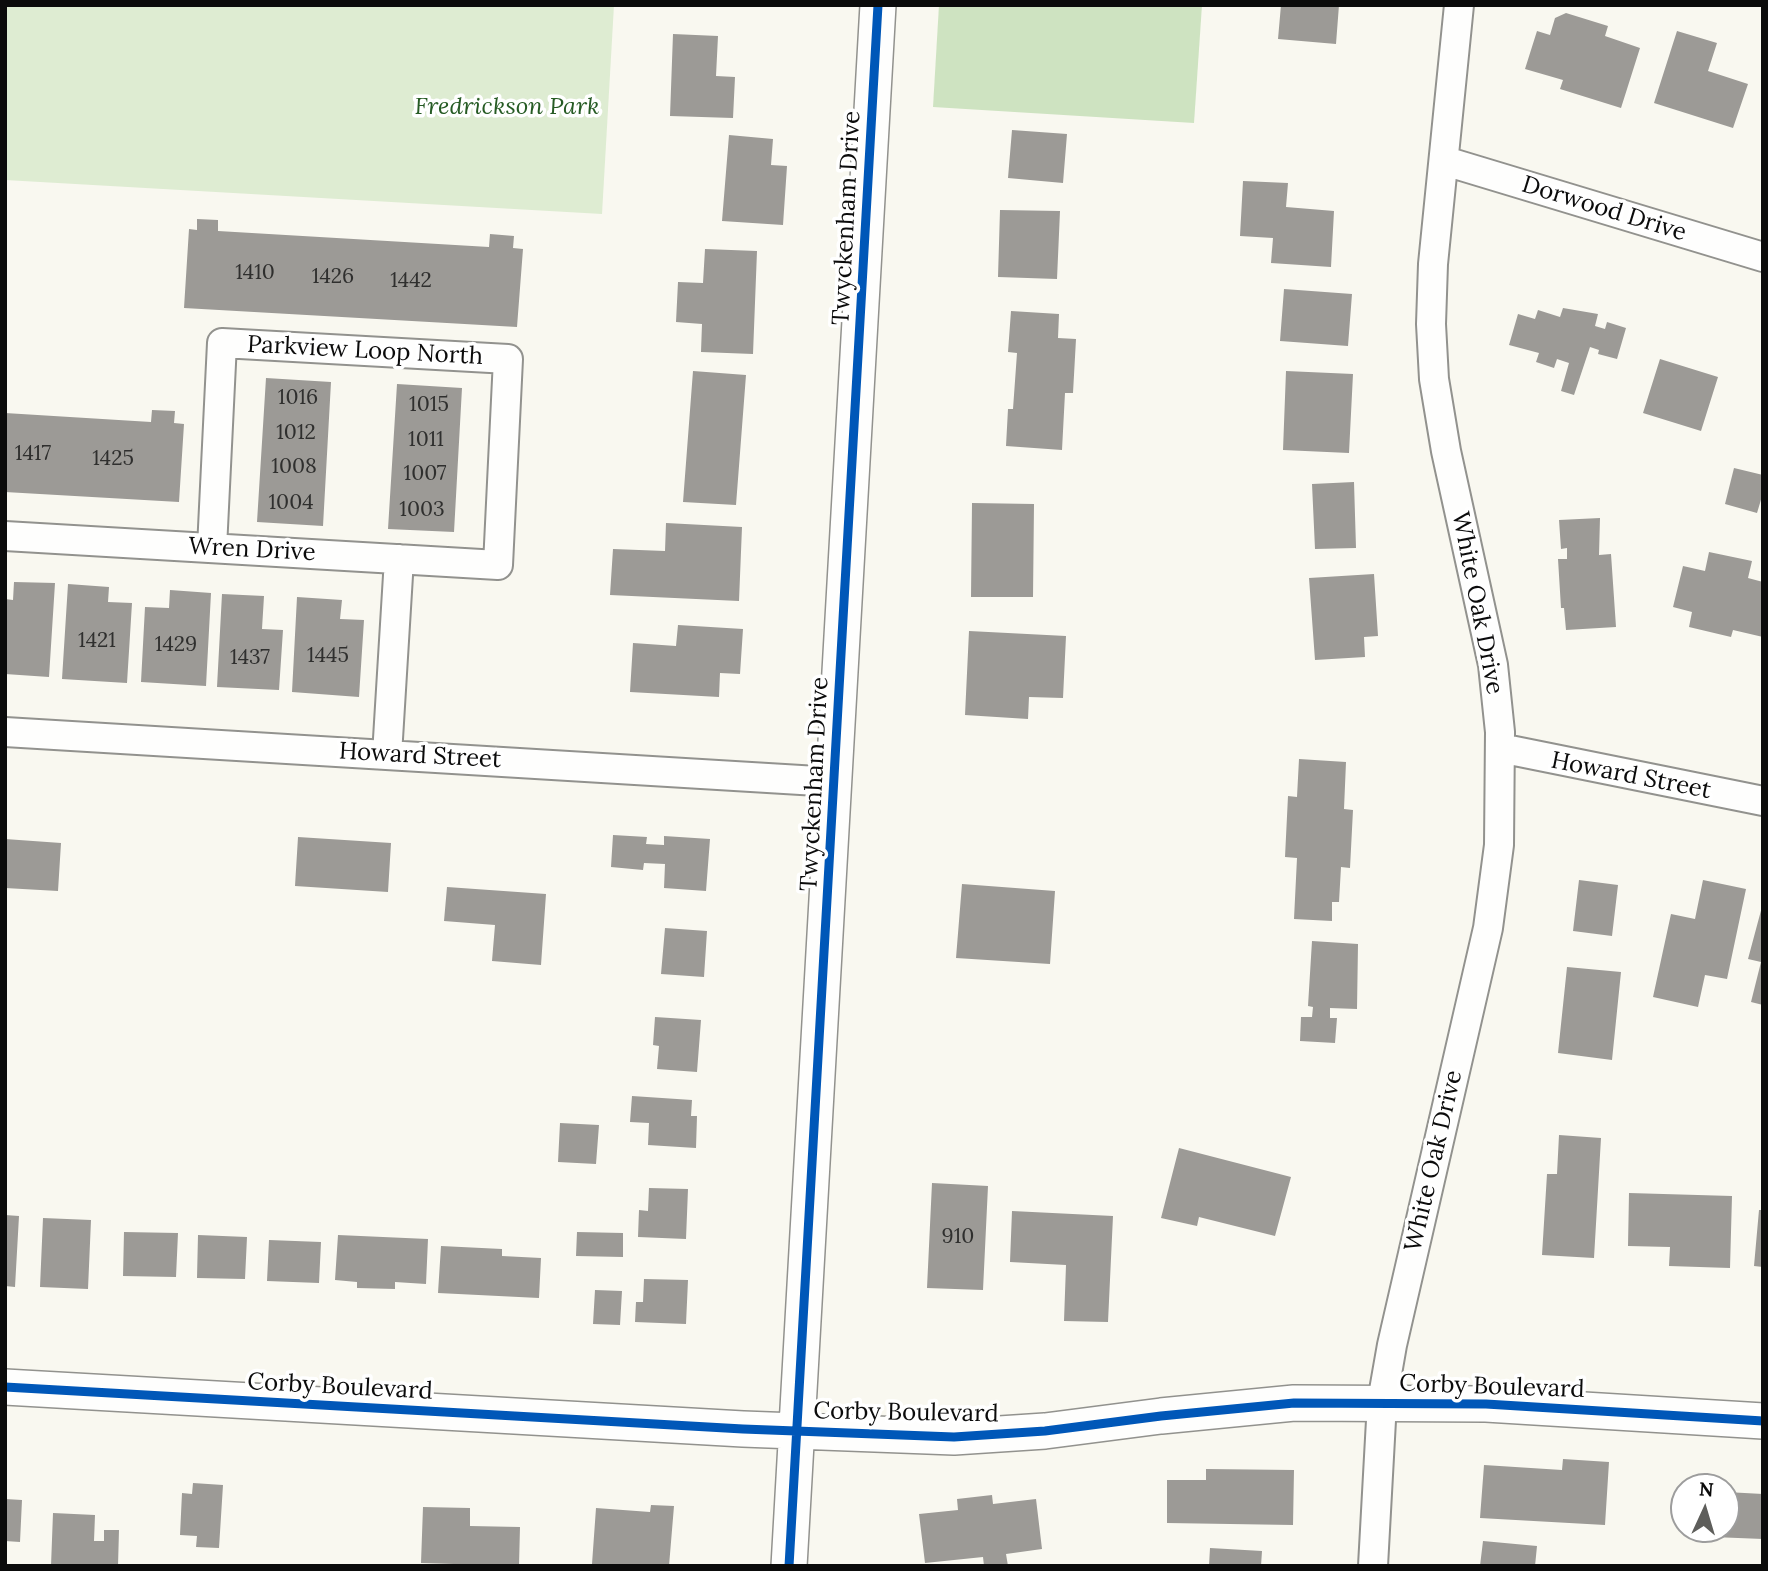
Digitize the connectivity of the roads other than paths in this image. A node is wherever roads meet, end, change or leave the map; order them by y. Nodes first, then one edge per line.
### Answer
1 (878, 5) edge
2 (1459, 5) edge
3 (1445, 161) junction
4 (1763, 257) edge
5 (5, 536) edge
6 (212, 548) junction
7 (399, 559) junction
8 (498, 565) joint
9 (5, 732) edge
10 (1500, 748) junction
11 (387, 755) junction
12 (834, 782) junction
13 (1763, 801) edge
14 (5, 1387) edge
15 (1382, 1402) junction
16 (1763, 1421) edge
17 (795, 1430) junction
18 (789, 1566) edge
19 (1373, 1566) edge

1 - 12 street, Twyckenham Drive
2 - 3 street, White Oak Drive
3 - 4 street, Dorwood Drive
3 - 10 street, White Oak Drive
5 - 6 street, Wren Drive
6 - 7 street, Wren Drive
6 - 8 street, Parkview Loop North
7 - 8 street, Wren Drive
7 - 11 street
9 - 11 street, Howard Street
10 - 13 street, Howard Street
10 - 15 street, White Oak Drive
11 - 12 street, Howard Street
12 - 17 street, Twyckenham Drive
14 - 17 street, Corby Boulevard
15 - 16 street, Corby Boulevard
15 - 17 street, Corby Boulevard
15 - 19 street, White Oak Drive
17 - 18 street, Twyckenham Drive

